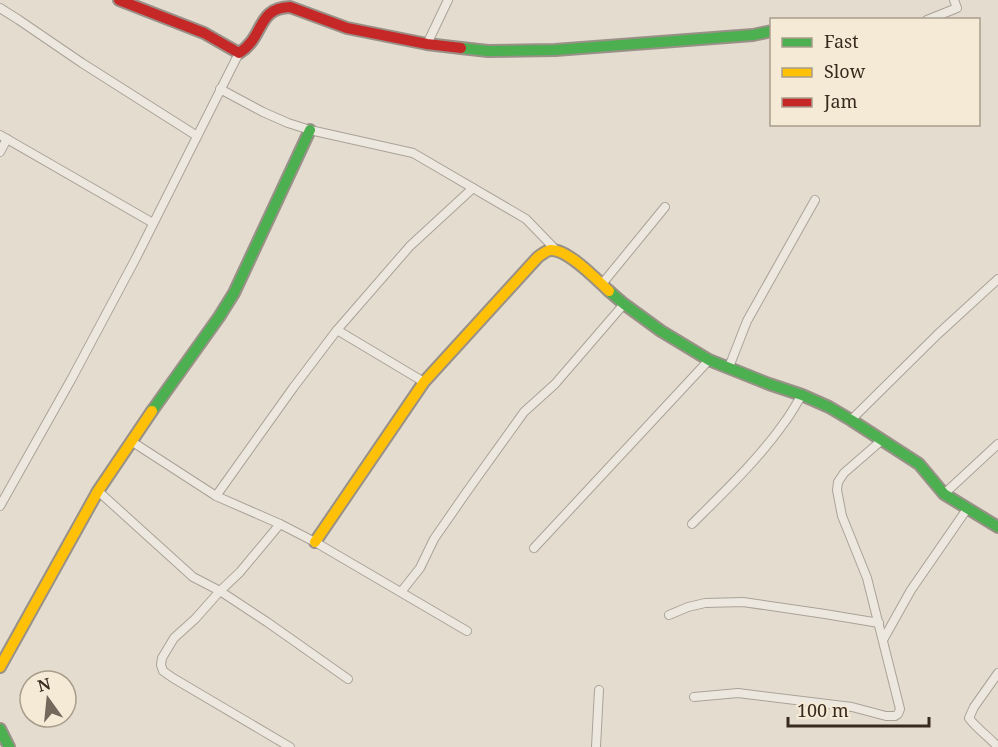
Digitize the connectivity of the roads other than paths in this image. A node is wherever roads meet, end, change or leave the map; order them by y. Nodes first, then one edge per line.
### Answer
1 (119, 0) edge
2 (448, 0) edge
3 (954, 0) edge
4 (0, 8) edge
5 (932, 18) edge
6 (770, 31) edge
7 (426, 44) junction
8 (239, 53) junction
9 (220, 89) junction
10 (310, 130) junction
11 (197, 136) junction
12 (3, 137) edge
13 (0, 152) edge
14 (473, 188) junction
15 (815, 200) dead end
16 (665, 207) dead end
17 (153, 223) junction
18 (556, 250) junction
19 (998, 279) edge
20 (602, 284) junction
21 (624, 304) junction
22 (338, 330) junction
23 (709, 360) junction
24 (729, 367) junction
25 (424, 382) junction
26 (802, 394) junction
27 (851, 420) junction
28 (882, 440) junction
29 (131, 441) junction
30 (998, 444) edge
31 (98, 491) junction
32 (944, 494) junction
33 (216, 496) junction
34 (0, 506) edge
35 (967, 509) junction
36 (280, 524) junction
37 (692, 524) dead end
38 (998, 527) edge
39 (315, 542) junction
40 (534, 548) dead end
41 (220, 591) junction
42 (400, 592) junction
43 (669, 615) dead end
44 (879, 623) junction
45 (467, 631) dead end
46 (883, 640) junction
47 (0, 667) edge
48 (998, 673) edge
49 (348, 679) dead end
50 (599, 690) dead end
51 (694, 697) dead end
52 (0, 729) edge
53 (9, 747) edge
54 (290, 747) edge
55 (596, 747) edge
56 (998, 747) edge

1 - 8 street
2 - 7 street
3 - 5 street
4 - 11 street
6 - 7 street
7 - 8 street
8 - 9 street
9 - 10 street
9 - 11 street
10 - 14 street
10 - 29 street
11 - 17 street
12 - 13 street
12 - 17 street
14 - 18 street
14 - 22 street
15 - 24 street
16 - 20 street
17 - 34 street
18 - 20 street
18 - 25 street
19 - 27 street
20 - 21 street
21 - 23 street
21 - 42 street
22 - 25 street
22 - 33 street
23 - 24 street
23 - 40 street
24 - 26 street
25 - 39 street
26 - 27 street
26 - 37 street
27 - 28 street
28 - 32 street
28 - 44 street
29 - 31 street
29 - 33 street
30 - 32 street
31 - 41 street
31 - 47 street
32 - 35 street
33 - 36 street
35 - 38 street
35 - 46 street
36 - 39 street
36 - 41 street
39 - 42 street
41 - 49 street
41 - 54 street
42 - 45 street
43 - 44 street
44 - 46 street
46 - 51 street
48 - 56 street
50 - 55 street
52 - 53 street

